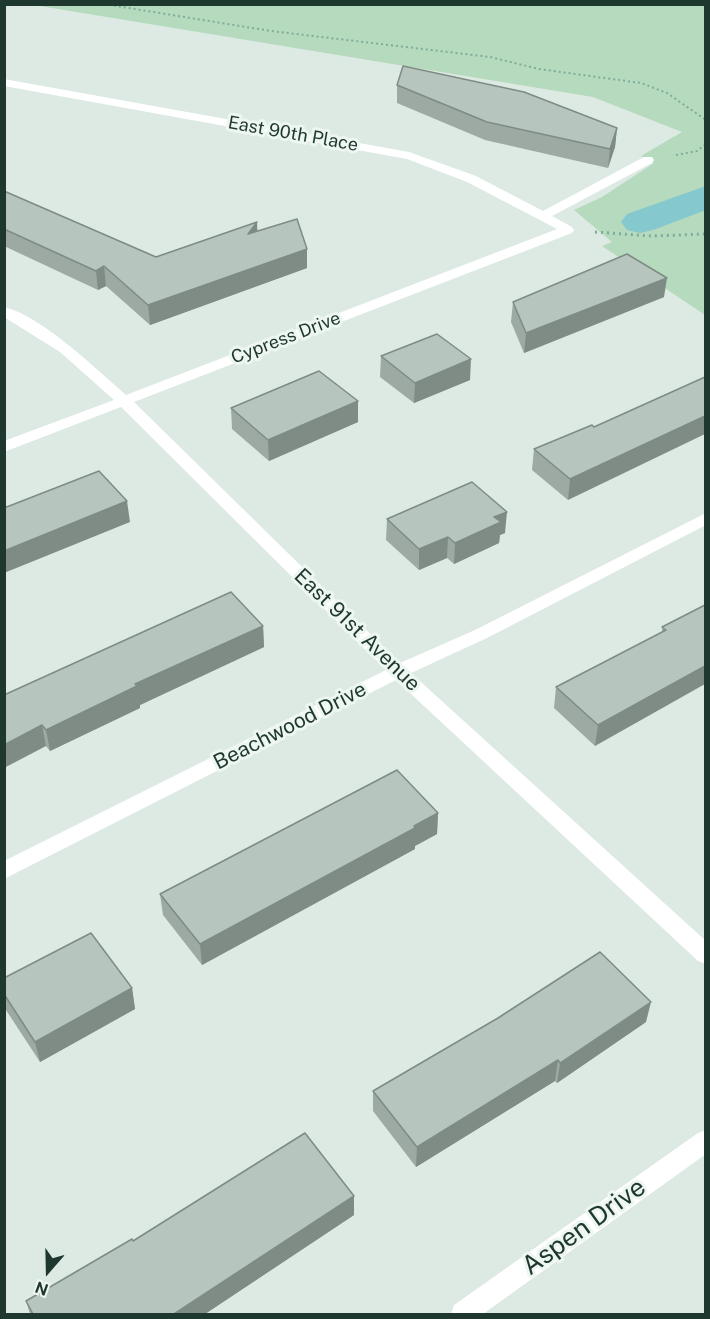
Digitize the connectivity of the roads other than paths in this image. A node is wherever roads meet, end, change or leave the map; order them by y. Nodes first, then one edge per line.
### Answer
1 (4, 82) edge
2 (648, 160) dead end
3 (543, 216) junction
4 (567, 230) joint
5 (4, 311) edge
6 (123, 400) junction
7 (4, 447) edge
8 (705, 518) edge
9 (398, 670) junction
10 (4, 871) edge
11 (705, 955) edge
12 (705, 1140) edge
13 (463, 1314) edge

1 - 3 street, East 90th Place
2 - 3 street
3 - 4 street, East 90th Place
4 - 6 street, Cypress Drive
5 - 6 street, East 91st Avenue
6 - 7 street, Cypress Drive
6 - 9 street, East 91st Avenue
8 - 9 street, Beachwood Drive
9 - 10 street, Beachwood Drive
9 - 11 street, East 91st Avenue
12 - 13 street, Aspen Drive

